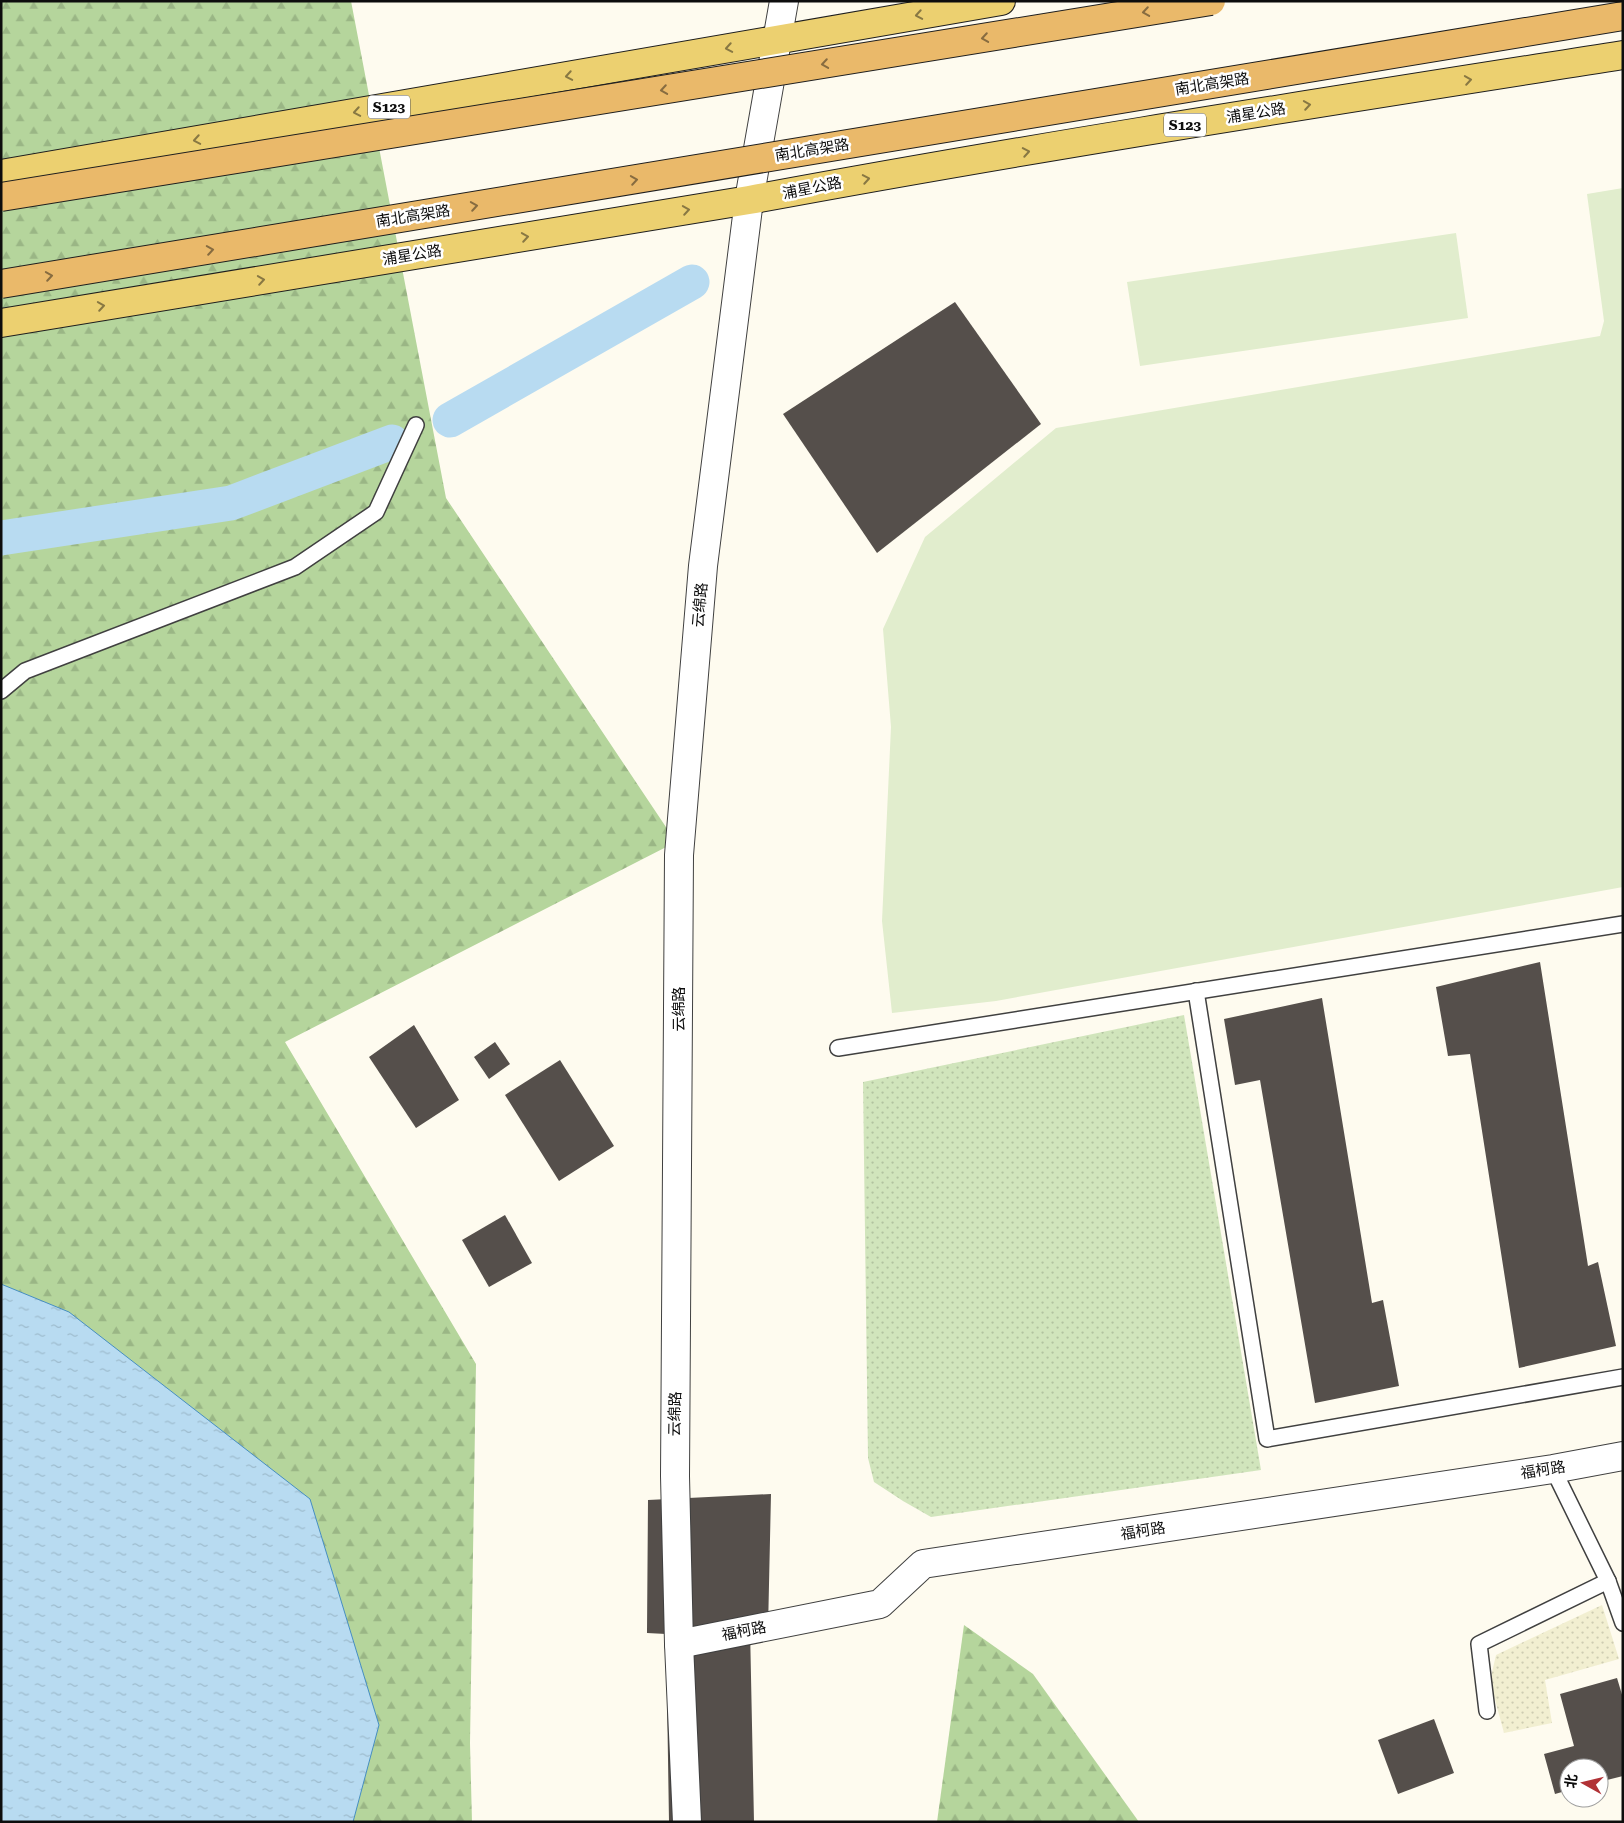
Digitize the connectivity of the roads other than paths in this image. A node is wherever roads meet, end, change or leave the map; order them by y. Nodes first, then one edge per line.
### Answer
1 (784, 1) edge
2 (1001, 1) edge
3 (1211, 1) edge
4 (1623, 16) edge
5 (777, 40) junction
6 (1623, 55) edge
7 (1, 174) edge
8 (1, 197) edge
9 (749, 200) junction
10 (1, 284) edge
11 (1, 323) edge
12 (416, 425) dead end
13 (1, 691) edge
14 (1623, 924) edge
15 (1196, 991) junction
16 (838, 1048) dead end
17 (1623, 1377) edge
18 (1623, 1456) edge
19 (1553, 1469) junction
20 (1608, 1581) junction
21 (1623, 1623) edge
22 (679, 1644) junction
23 (1487, 1711) dead end
24 (686, 1822) edge

1 - 5 street, 云绵路
2 -> 5 main road, S123
3 -> 8 highway, bridge
10 -> 4 highway, 南北高架路, bridge
5 -> 7 main road, S123
5 - 9 street, 云绵路
9 -> 6 main road, 浦星公路 / S123
11 -> 9 main road, 浦星公路 / S123
9 - 22 street, 云绵路
12 - 13 lane
14 - 15 lane
15 - 16 lane
15 - 17 lane
18 - 19 street, 福柯路
19 - 20 lane
19 - 22 street, 福柯路
20 - 21 lane
20 - 23 lane
22 - 24 street, 云绵路

